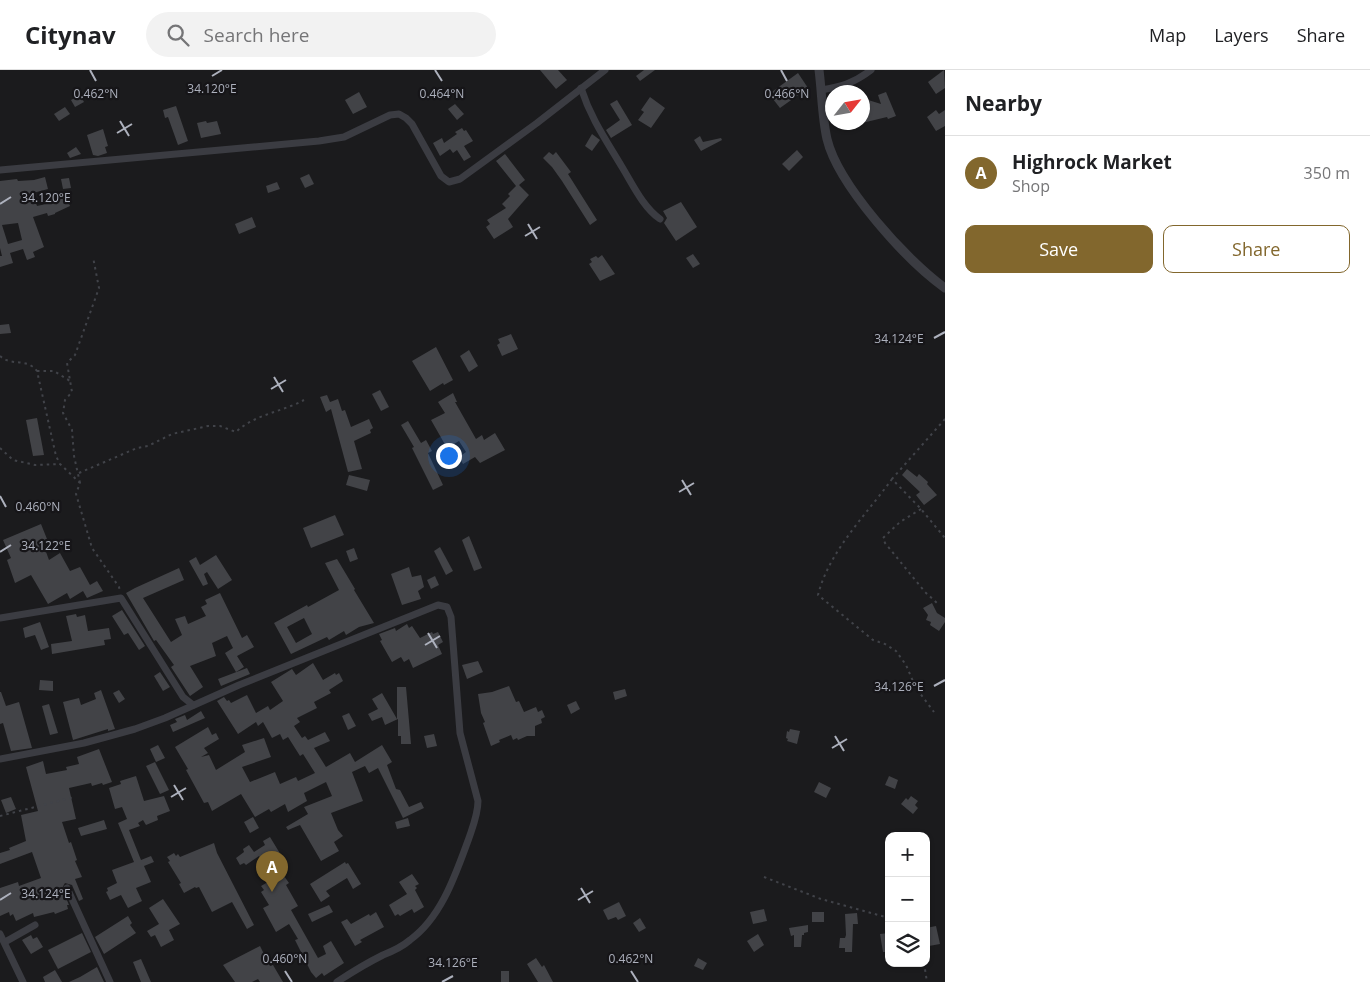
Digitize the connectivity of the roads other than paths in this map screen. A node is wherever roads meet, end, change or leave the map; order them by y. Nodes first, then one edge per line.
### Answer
1 (604, 70) edge
2 (820, 70) edge
3 (871, 70) edge
4 (582, 88) junction
5 (821, 90) junction
6 (0, 170) edge
7 (660, 219) dead end
8 (945, 288) edge
9 (0, 618) edge
10 (193, 705) junction
11 (0, 759) edge
12 (67, 888) dead end
13 (35, 925) dead end
14 (0, 934) edge
15 (5, 942) junction
16 (23, 982) edge
17 (110, 982) edge
18 (337, 982) edge

1 - 4 street
2 - 5 street
3 - 5 street
4 - 6 street
4 - 7 street
5 - 8 street
9 - 10 street
10 - 11 street
10 - 18 street
12 - 17 street
13 - 15 street
14 - 15 street
15 - 16 street

